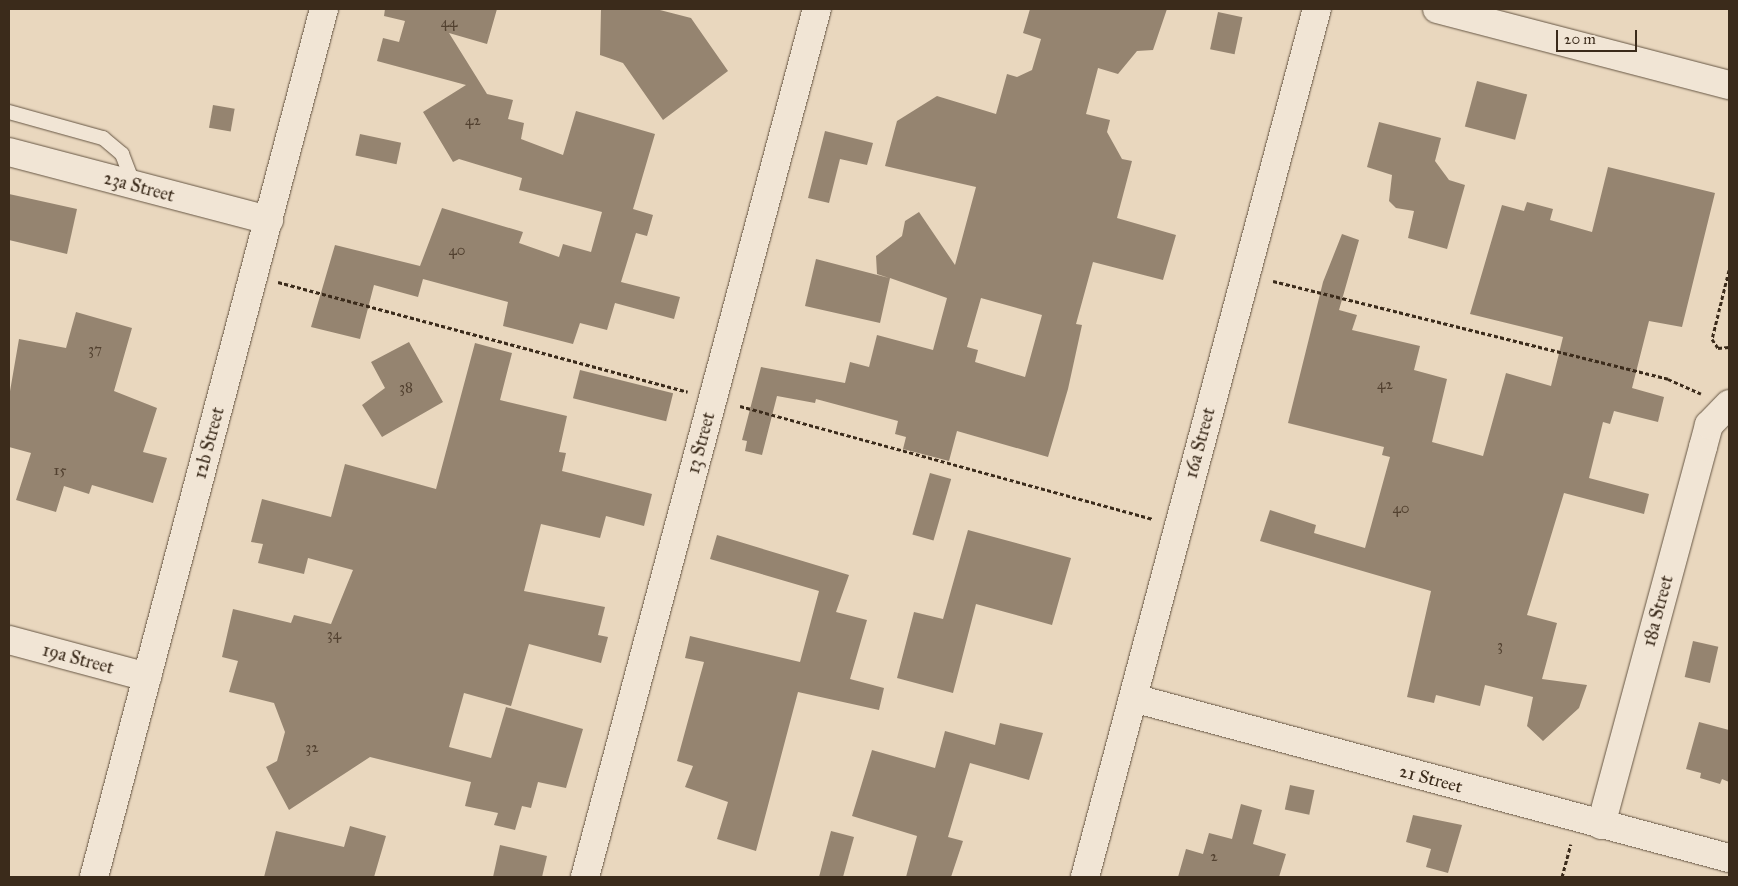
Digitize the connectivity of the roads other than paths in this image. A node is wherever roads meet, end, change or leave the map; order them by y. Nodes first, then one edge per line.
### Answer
1 (324, 9) edge
2 (816, 9) edge
3 (1317, 9) edge
4 (1437, 9) edge
5 (1729, 85) edge
6 (9, 112) edge
7 (9, 152) edge
8 (134, 186) junction
9 (268, 220) junction
10 (1726, 406) edge
11 (9, 640) edge
12 (147, 677) junction
13 (1133, 698) junction
14 (1589, 821) junction
15 (1729, 858) edge
16 (94, 877) edge
17 (585, 877) edge
18 (1085, 877) edge

1 - 9 street, 12b Street
2 - 17 street, 13 Street
3 - 13 street, 16a Street
4 - 5 street
6 - 8 lane
7 - 8 street, 23a Street
8 - 9 street, 23a Street
9 - 12 street, 12b Street
10 - 14 street, 18a Street
11 - 12 street, 19a Street
12 - 16 street, 12b Street
13 - 14 street, 21 Street
13 - 18 street, 16a Street
14 - 15 street, 21 Street

